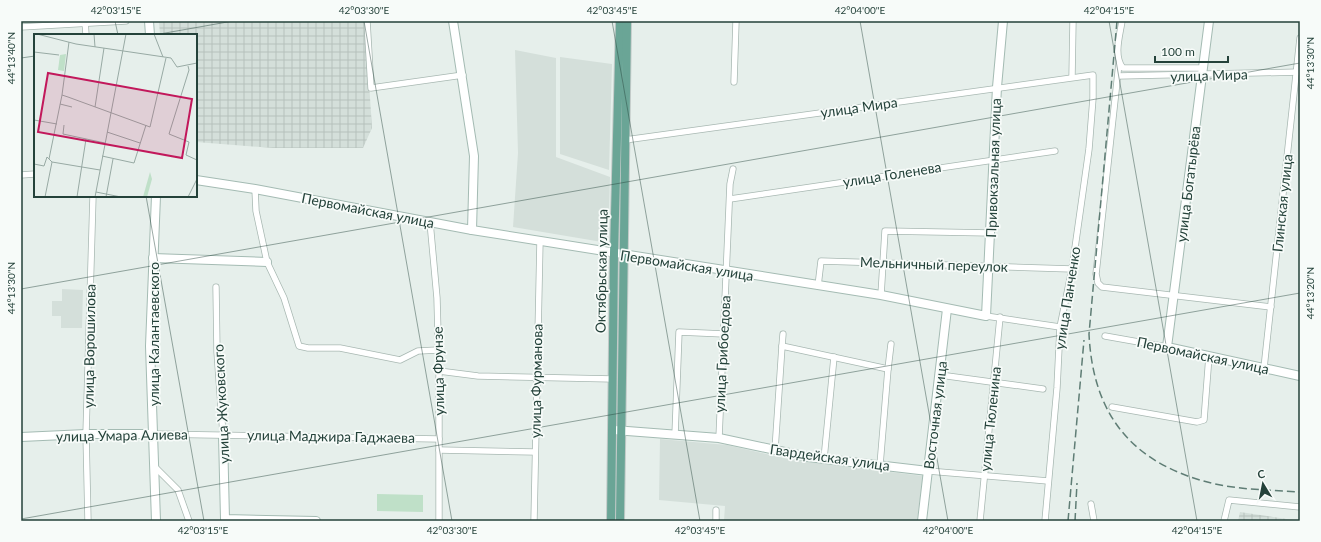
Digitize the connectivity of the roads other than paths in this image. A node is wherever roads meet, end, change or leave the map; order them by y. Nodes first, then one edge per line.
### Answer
1 (126, 21) edge
2 (149, 21) edge
3 (367, 21) edge
4 (453, 21) edge
5 (620, 21) edge
6 (627, 21) edge
7 (736, 21) edge
8 (1003, 21) edge
9 (1073, 21) edge
10 (1122, 21) edge
11 (1209, 21) edge
12 (85, 22) edge
13 (21, 27) edge
14 (86, 34) edge
15 (150, 34) edge
16 (1300, 38) edge
17 (1119, 63) junction
18 (1202, 72) junction
19 (1298, 72) edge
20 (463, 75) junction
21 (1093, 75) joint
22 (1118, 76) junction
23 (1072, 77) junction
24 (734, 82) dead end
25 (997, 88) junction
26 (625, 140) junction
27 (1055, 150) dead end
28 (994, 159) junction
29 (733, 169) dead end
30 (34, 174) edge
31 (21, 175) edge
32 (197, 180) edge
33 (255, 189) junction
34 (93, 197) edge
35 (156, 197) edge
36 (730, 199) junction
37 (430, 222) junction
38 (472, 230) junction
39 (991, 233) junction
40 (540, 241) junction
41 (614, 253) junction
42 (623, 255) junction
43 (153, 258) junction
44 (267, 262) junction
45 (883, 263) junction
46 (989, 266) junction
47 (1072, 269) junction
48 (726, 271) junction
49 (818, 286) junction
50 (216, 287) dead end
51 (881, 295) junction
52 (1174, 296) junction
53 (1271, 307) junction
54 (948, 309) junction
55 (986, 316) junction
56 (1000, 317) junction
57 (1060, 327) junction
58 (724, 334) junction
59 (783, 334) dead end
60 (1105, 336) dead end
61 (891, 344) dead end
62 (782, 346) junction
63 (1167, 346) junction
64 (438, 350) junction
65 (1209, 356) junction
66 (834, 357) junction
67 (1264, 368) junction
68 (888, 369) junction
69 (439, 370) junction
70 (940, 375) junction
71 (1300, 376) edge
72 (536, 377) junction
73 (613, 379) junction
74 (994, 382) junction
75 (1043, 389) dead end
76 (1112, 407) dead end
77 (617, 430) junction
78 (86, 434) junction
79 (154, 434) junction
80 (223, 435) junction
81 (675, 435) junction
82 (21, 437) edge
83 (718, 438) junction
84 (439, 439) junction
85 (439, 450) junction
86 (776, 450) junction
87 (535, 452) junction
88 (824, 459) junction
89 (880, 465) junction
90 (155, 467) junction
91 (928, 471) junction
92 (984, 476) junction
93 (1048, 481) junction
94 (1091, 504) dead end
95 (1300, 507) edge
96 (716, 510) dead end
97 (225, 520) edge
98 (88, 521) edge
99 (156, 521) edge
100 (189, 521) edge
101 (316, 521) edge
102 (439, 521) edge
103 (534, 521) edge
104 (611, 521) edge
105 (620, 521) edge
106 (716, 521) edge
107 (922, 521) edge
108 (980, 521) edge
109 (1045, 521) edge
110 (1094, 521) edge
111 (1224, 521) edge

1 - 12 street
2 - 15 street
3 - 20 street
4 - 20 street
5 - 41 main road, Октябрьская улица
6 - 26 main road, Октябрьская улица
7 - 24 street
8 - 25 street, Привокзальная улица
9 - 23 street
10 - 17 street
11 - 18 street, улица Богатырёва
12 - 13 street
12 - 14 street
16 - 19 street, Глинская улица
17 - 18 street
17 - 22 street
18 - 19 street, улица Мира
18 - 22 street, улица Мира
18 - 52 street, улица Богатырёва
19 - 53 street, Глинская улица
20 - 38 street
21 - 23 street, улица Мира
21 - 47 street, улица Панченко
22 - 52 street
23 - 25 street, улица Мира
25 - 26 street, улица Мира
25 - 28 street, Привокзальная улица
26 - 42 main road, Октябрьская улица
27 - 28 street, улица Голенева
28 - 36 street, улица Голенева
28 - 39 street, Привокзальная улица
29 - 36 street, улица Грибоедова
30 - 31 street
32 - 33 street, Первомайская улица
33 - 37 street, Первомайская улица
33 - 44 street
34 - 78 street, улица Ворошилова
35 - 43 street, улица Калантаевского
36 - 48 street, улица Грибоедова
37 - 38 street, Первомайская улица
37 - 64 street, улица Фрунзе
38 - 40 street, Первомайская улица
39 - 45 street
39 - 46 street, Привокзальная улица
40 - 41 street, Первомайская улица
40 - 72 street, улица Фурманова
41 - 42 street, Первомайская улица
41 - 73 main road, Октябрьская улица
42 - 48 street, Первомайская улица
42 - 77 main road, Октябрьская улица
43 - 44 street
43 - 79 street, улица Калантаевского
44 - 64 street
45 - 46 street, Мельничный переулок
45 - 49 street, Мельничный переулок
45 - 51 street
46 - 47 street, Мельничный переулок
46 - 55 street, Привокзальная улица
47 - 57 street, улица Панченко
48 - 49 street, Первомайская улица
48 - 58 street, улица Грибоедова
49 - 51 street, Первомайская улица
50 - 80 street, улица Жуковского
51 - 54 street, Первомайская улица
52 - 53 street
52 - 63 street, улица Богатырёва
53 - 67 street, Глинская улица
54 - 55 street, Первомайская улица
54 - 70 street, Восточная улица
55 - 56 street, Первомайская улица
56 - 57 street, Первомайская улица
56 - 74 street, улица Тюленина
57 - 93 street, улица Панченко
58 - 81 street
58 - 83 street, улица Грибоедова
59 - 62 street
60 - 63 street, Первомайская улица
61 - 68 street
62 - 66 street
62 - 86 street
63 - 65 street, Первомайская улица
64 - 69 street, улица Фрунзе
65 - 67 street, Первомайская улица
65 - 76 street
66 - 68 street
66 - 88 street
67 - 71 street, Первомайская улица
68 - 89 street
69 - 72 street
69 - 84 street, улица Фрунзе
70 - 74 street
70 - 91 street, Восточная улица
72 - 73 street
72 - 87 street, улица Фурманова
73 - 77 main road, Октябрьская улица
74 - 75 street
74 - 92 street, улица Тюленина
77 - 81 street, Гвардейская улица
77 - 104 main road, Октябрьская улица
77 - 105 main road, Октябрьская улица
78 - 79 street, улица Умара Алиева
78 - 82 street, улица Умара Алиева
78 - 98 street, улица Ворошилова
79 - 80 street, улица Умара Алиева
79 - 90 street, улица Калантаевского
80 - 84 street, улица Маджира Гаджаева
80 - 97 street, улица Жуковского
81 - 83 street, Гвардейская улица
83 - 86 street, Гвардейская улица
84 - 85 street, улица Фрунзе
85 - 87 street
85 - 102 street, улица Фрунзе
86 - 88 street, Гвардейская улица
87 - 103 street, улица Фурманова
88 - 89 street, Гвардейская улица
89 - 91 street, Гвардейская улица
90 - 99 street, улица Калантаевского
90 - 100 street
91 - 92 street, Гвардейская улица
91 - 107 street, Восточная улица
92 - 93 street, Гвардейская улица
92 - 108 street, улица Тюленина
93 - 109 street, улица Панченко
94 - 110 street
95 - 111 street
96 - 106 street
97 - 101 street

